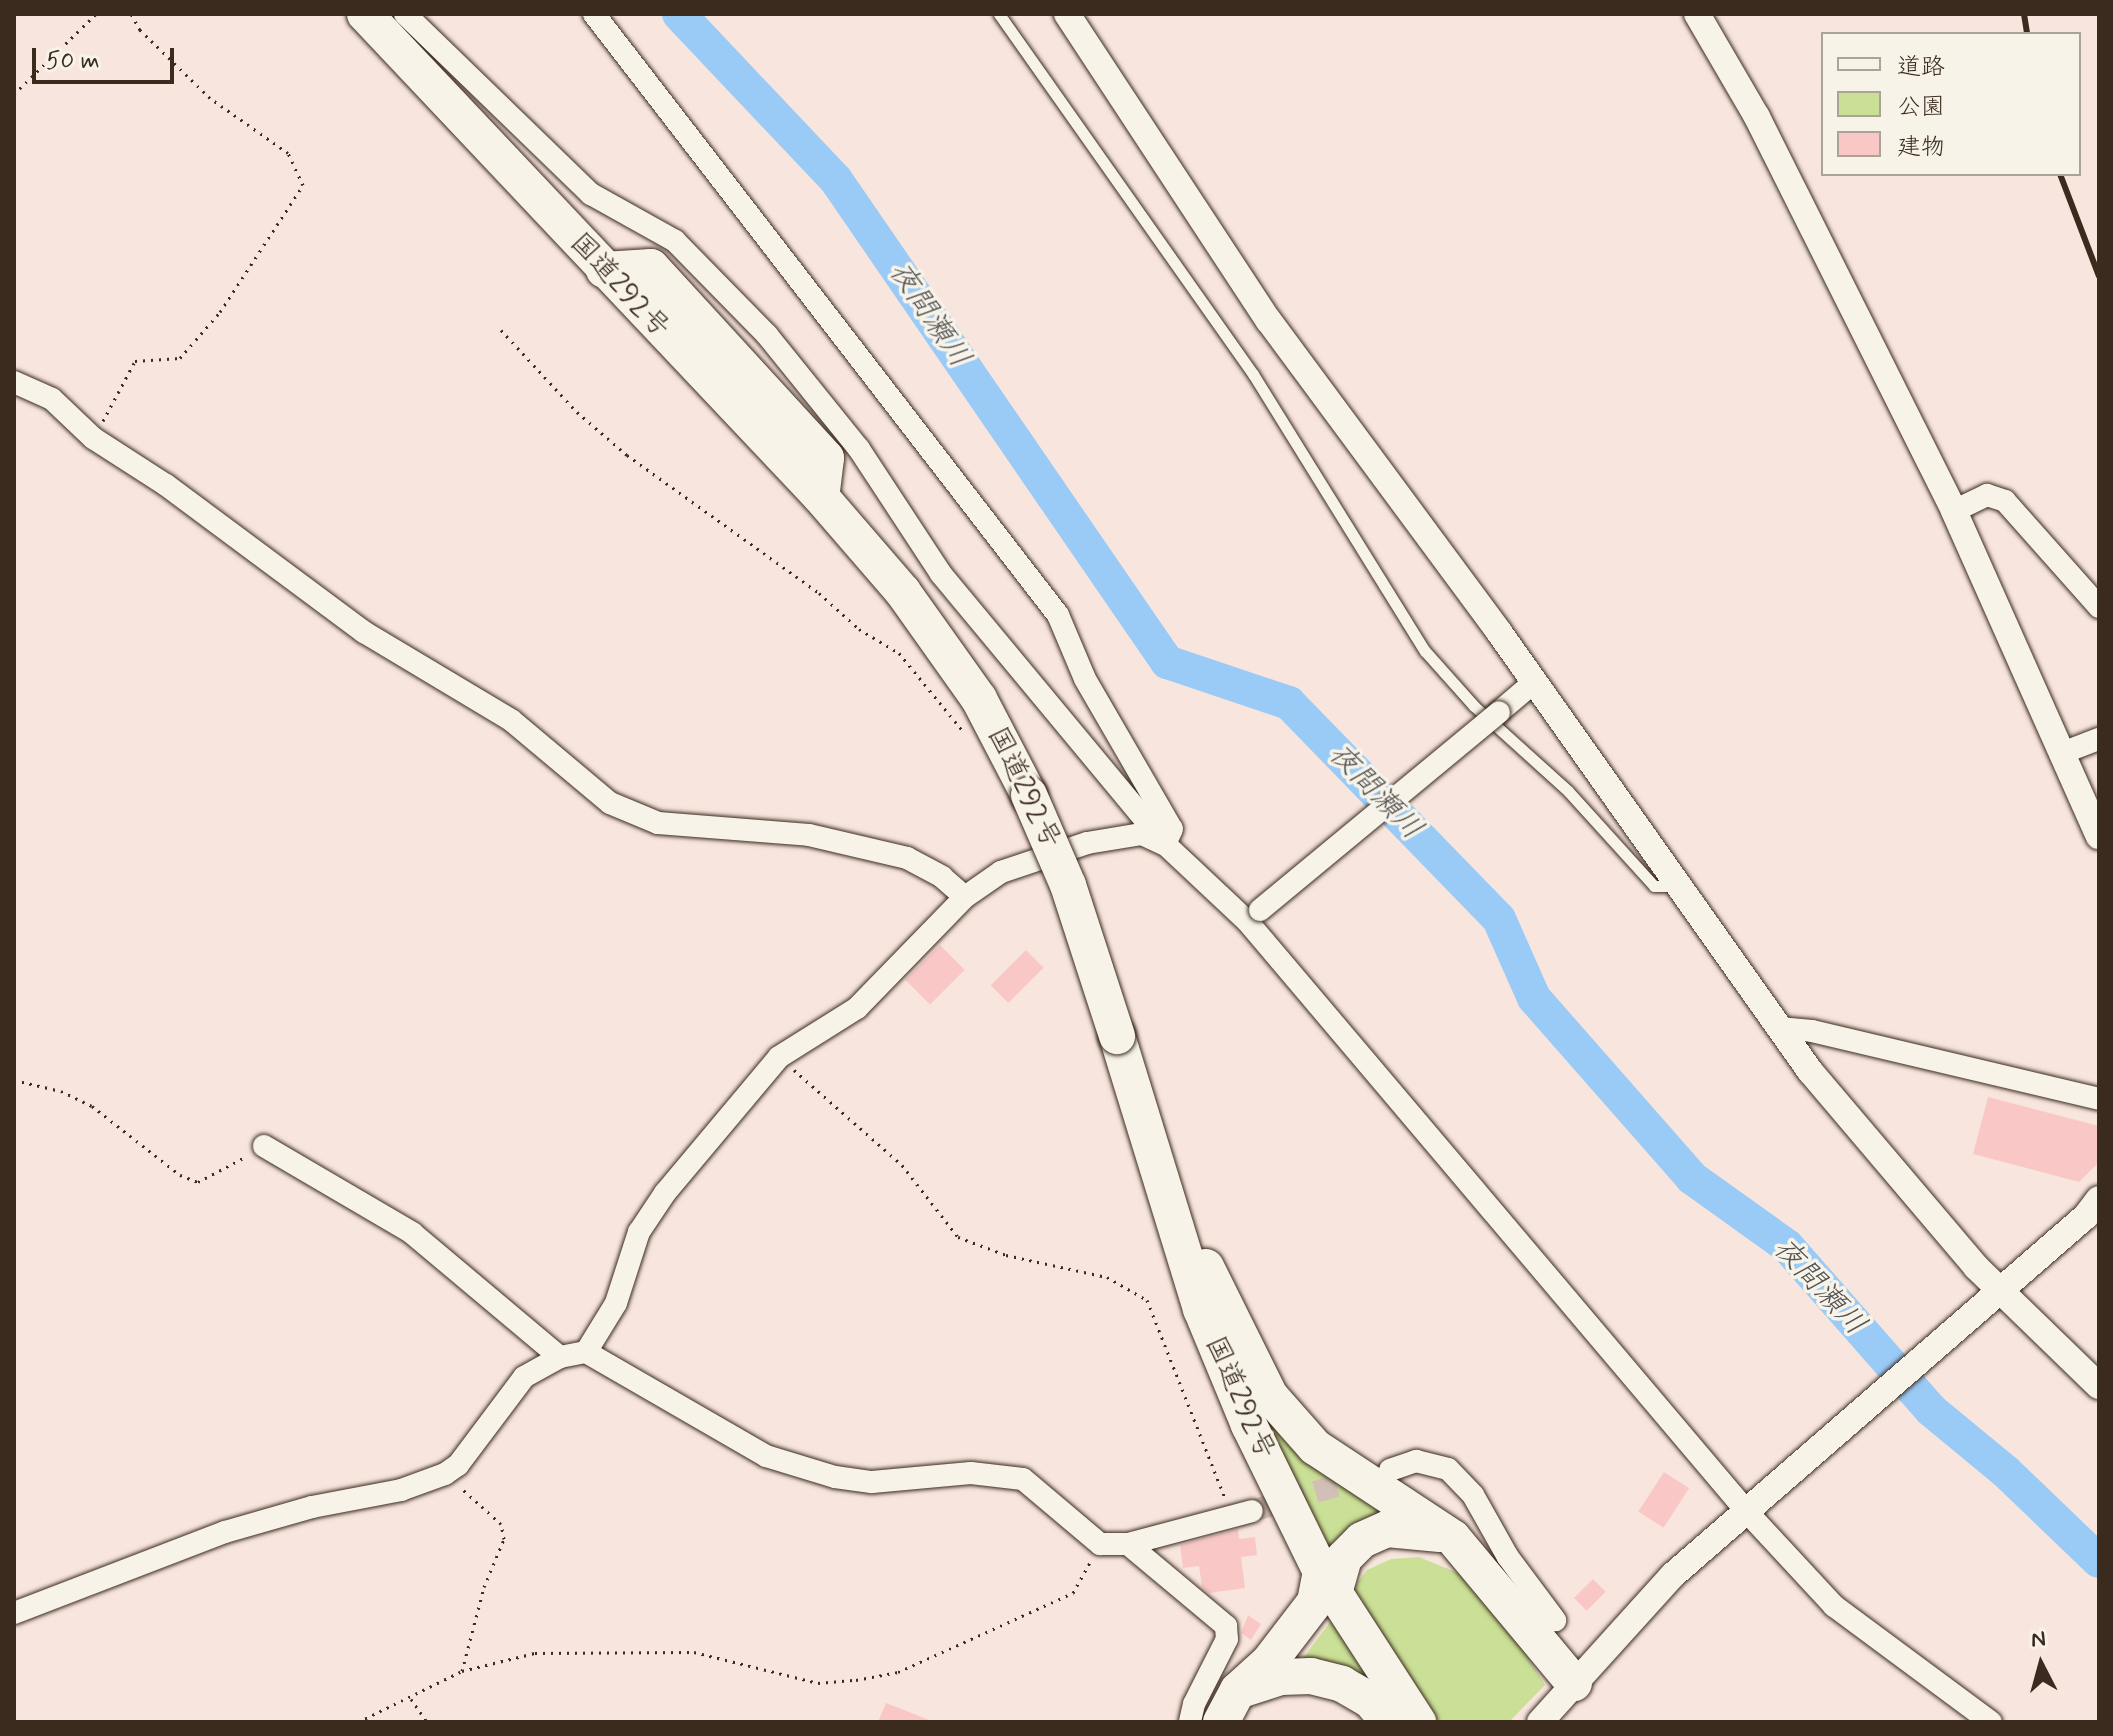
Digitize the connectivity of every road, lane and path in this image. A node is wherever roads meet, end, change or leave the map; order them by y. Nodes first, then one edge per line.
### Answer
1 (96, 14) edge
2 (131, 14) edge
3 (365, 14) edge
4 (405, 14) edge
5 (594, 14) edge
6 (999, 14) edge
7 (1067, 14) edge
8 (1697, 14) edge
9 (14, 94) edge
10 (501, 330) dead end
11 (14, 382) edge
12 (93, 438) junction
13 (1954, 511) junction
14 (2099, 607) edge
15 (1533, 683) junction
16 (967, 737) dead end
17 (2097, 742) edge
18 (2062, 753) junction
19 (2099, 836) edge
20 (1165, 844) junction
21 (1676, 886) junction
22 (965, 897) junction
23 (1254, 916) junction
24 (1779, 1028) junction
25 (779, 1057) junction
26 (14, 1080) edge
27 (2099, 1099) edge
28 (264, 1146) joint
29 (1158, 1172) junction
30 (2099, 1199) edge
31 (1997, 1289) junction
32 (586, 1352) junction
33 (560, 1357) junction
34 (2099, 1386) edge
35 (1390, 1470) tunnel mouth
36 (445, 1474) junction
37 (1753, 1509) junction
38 (1242, 1514) joint
39 (1453, 1538) junction
40 (1100, 1544) junction
41 (1128, 1544) junction
42 (1327, 1582) junction
43 (14, 1613) edge
44 (1555, 1620) dead end
45 (462, 1671) junction
46 (1574, 1683) junction
47 (1238, 1690) junction
48 (411, 1699) junction
49 (358, 1722) edge
50 (427, 1722) edge
51 (1190, 1722) edge
52 (1221, 1722) edge
53 (1389, 1722) edge
54 (1418, 1722) edge
55 (1540, 1722) edge
56 (1991, 1722) edge

1 - 9 path
2 - 12 path
3 - 29 highway, 国道292号, bridge
4 - 20 street
5 - 20 street
6 - 21 lane
7 - 15 street
8 - 13 street
10 - 16 path
11 - 12 street
12 - 22 street
13 - 14 street
13 - 18 street
15 - 21 street
15 - 23 street, bridge
17 - 18 street
18 - 19 street
20 - 22 street
20 - 23 street
21 - 24 street
22 - 25 street
23 - 37 street
24 - 27 street
24 - 31 street
25 - 32 street
25 - 38 path
26 - 28 path
28 - 33 street
29 - 39 highway
29 - 42 highway, 国道292号
30 - 31 street
31 - 34 street
31 - 37 street
32 - 33 street
32 - 40 street
33 - 36 street
35 - 44 street
36 - 43 street
36 - 45 path
37 - 46 street
37 - 56 street
38 - 41 street
39 - 42 highway
39 - 46 highway
40 - 41 street
40 - 45 path
41 - 51 street
42 - 47 highway
42 - 54 highway, 国道292号
45 - 48 path
46 - 55 street
47 - 52 highway
47 - 53 highway
48 - 49 path
48 - 50 path

